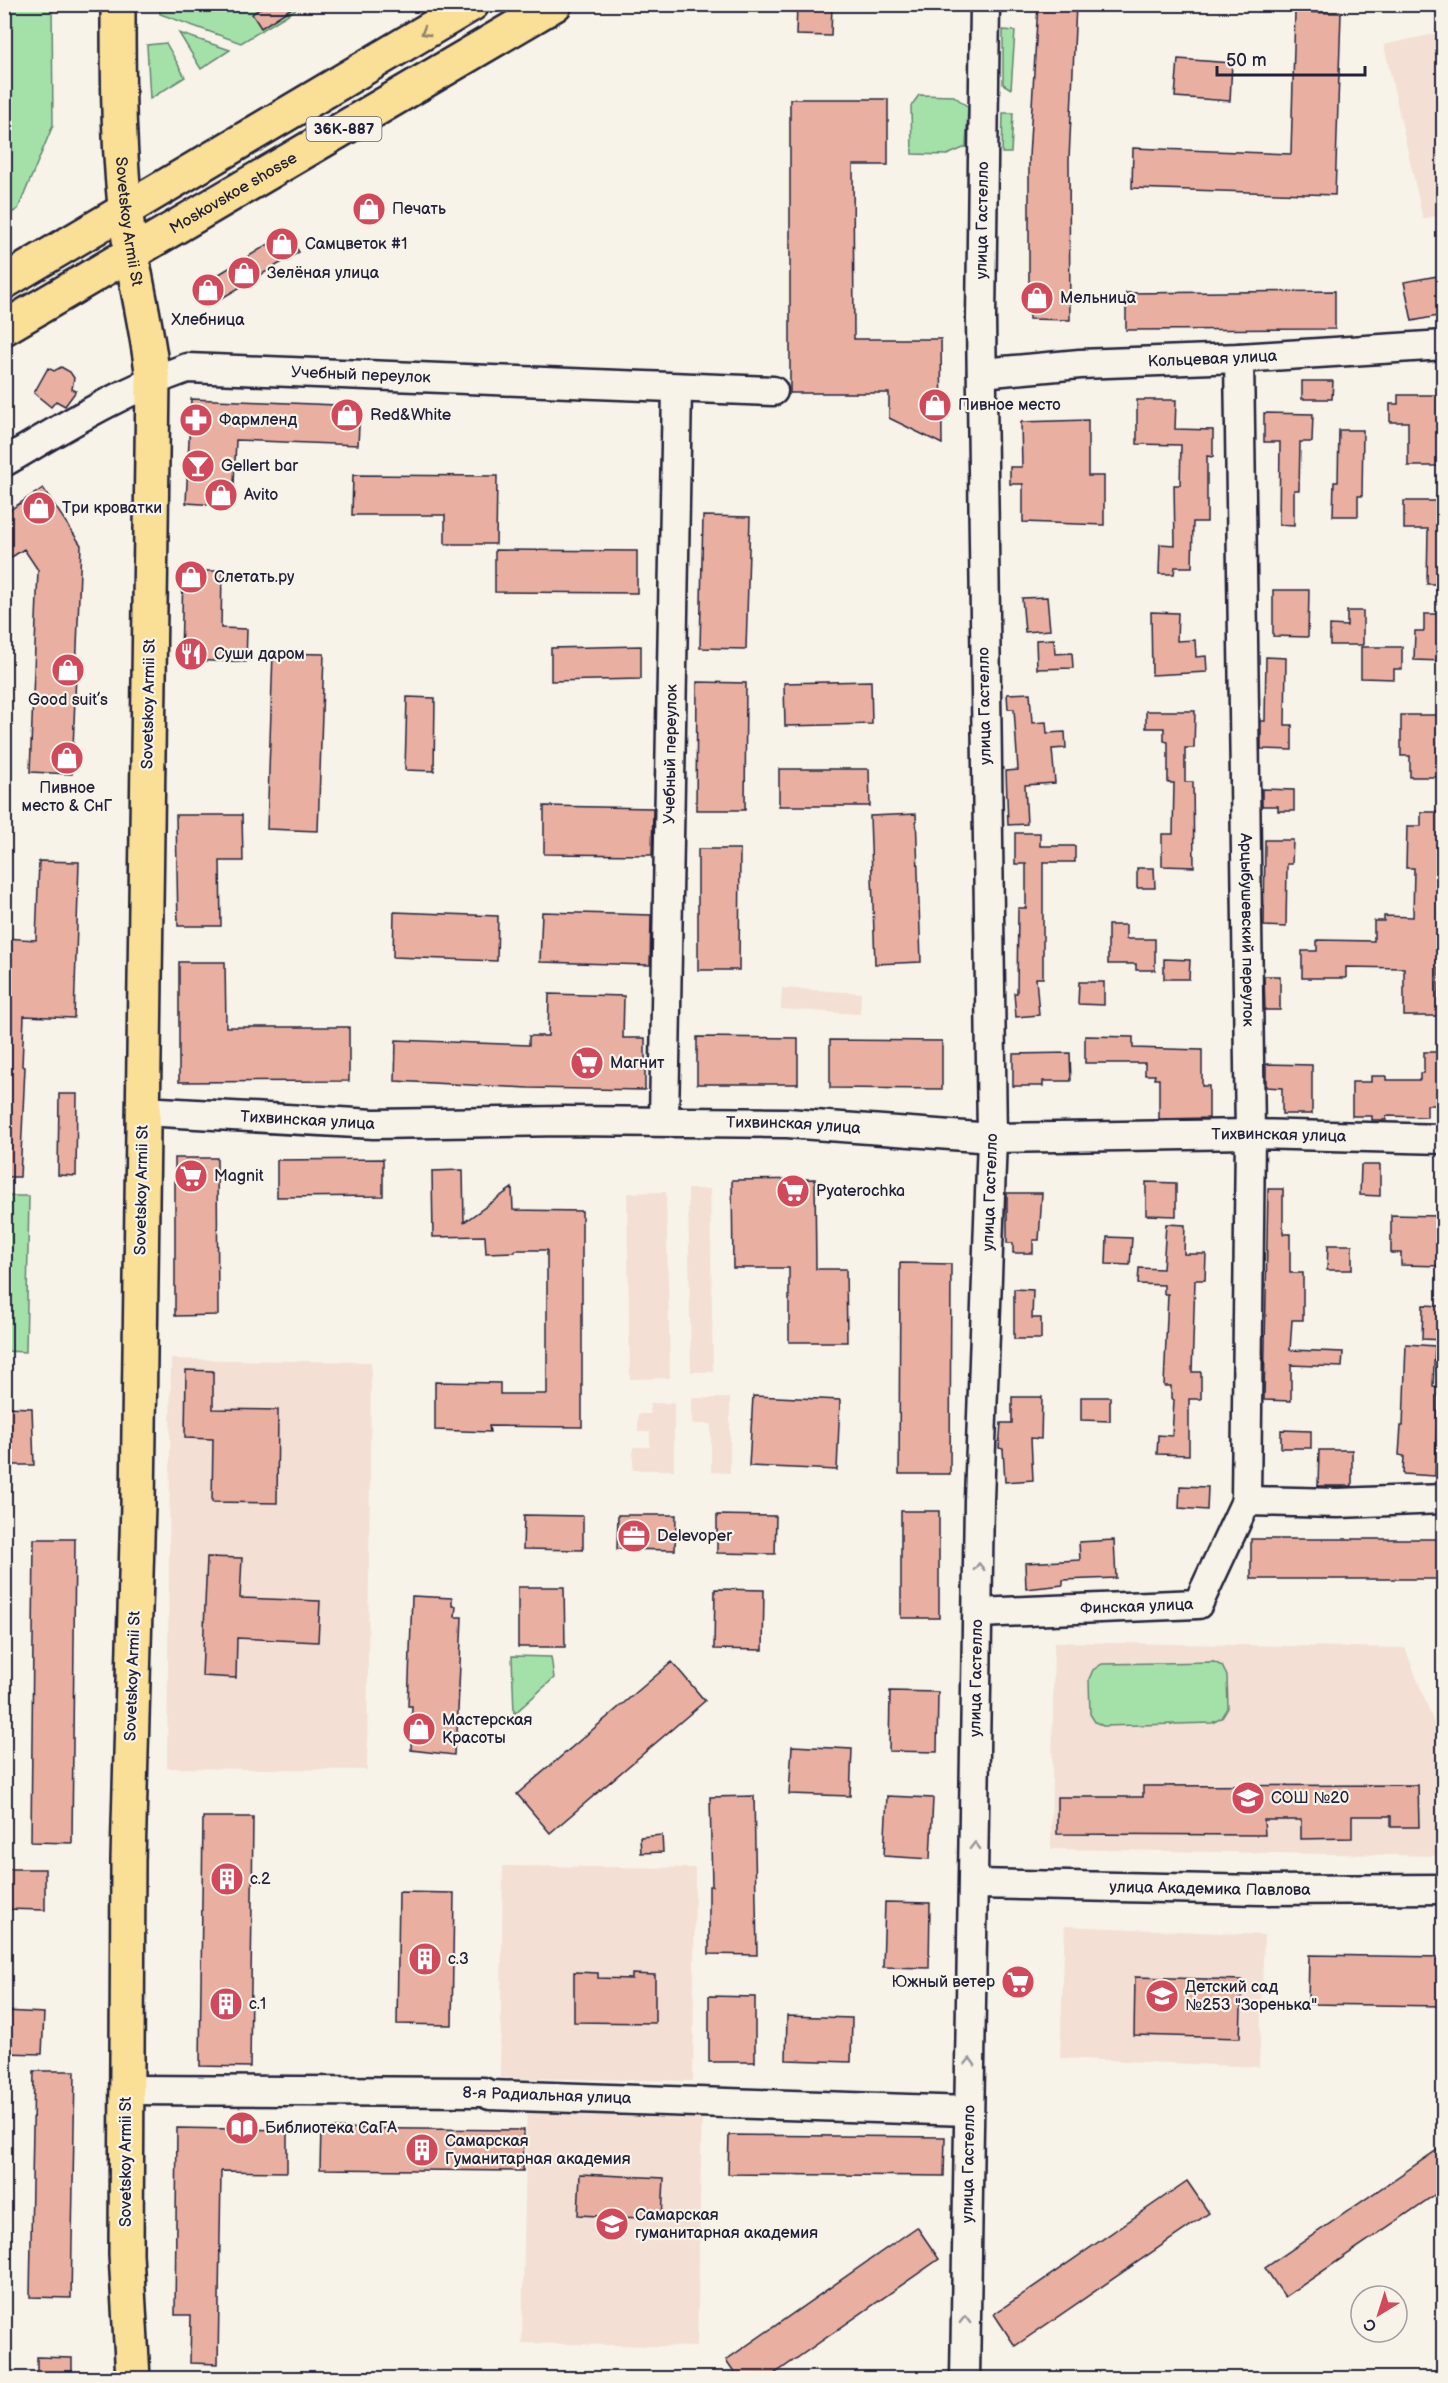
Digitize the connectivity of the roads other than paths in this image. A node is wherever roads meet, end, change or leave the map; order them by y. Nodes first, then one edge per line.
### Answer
1 (118, 4) edge
2 (472, 4) edge
3 (515, 4) edge
4 (555, 4) edge
5 (985, 4) edge
6 (129, 232) junction
7 (4, 282) edge
8 (4, 304) edge
9 (4, 328) edge
10 (1443, 345) edge
11 (1239, 358) junction
12 (982, 373) junction
13 (153, 380) junction
14 (677, 388) junction
15 (773, 391) dead end
16 (4, 462) edge
17 (143, 1111) junction
18 (664, 1120) junction
19 (1250, 1134) junction
20 (992, 1138) junction
21 (1443, 1138) edge
22 (1443, 1499) edge
23 (1246, 1501) junction
24 (979, 1613) junction
25 (974, 1884) junction
26 (1443, 1889) edge
27 (126, 2090) junction
28 (968, 2111) junction
29 (133, 2379) edge
30 (965, 2379) edge

1 - 6 main road, Sovetskoy Armii St
2 -> 6 main road, Moskovskoe shosse / 36К-887
3 - 6 main road, Moskovskoe shosse / 36К-887
4 - 6 main road, Moskovskoe shosse / 36К-887
5 - 12 street, улица Гастелло
6 - 7 main road, Moskovskoe shosse / 36К-887
6 - 8 main road, Moskovskoe shosse / 36К-887
6 - 9 main road, Moskovskoe shosse / 36К-887
6 - 13 main road, Sovetskoy Armii St
10 - 11 street, Кольцевая улица
11 - 12 street, Кольцевая улица
11 - 19 street, Арцыбушевский переулок
12 - 20 street, улица Гастелло
13 - 14 street, Учебный переулок
13 - 16 street, Учебный переулок
13 - 17 main road, Sovetskoy Armii St
14 - 15 street, Учебный переулок
14 - 18 street, Учебный переулок
17 - 18 street, Тихвинская улица
17 - 27 main road, Sovetskoy Armii St
18 - 20 street, Тихвинская улица
19 - 20 street, Тихвинская улица
19 - 21 street, Тихвинская улица
19 - 23 street, Арцыбушевский переулок
24 -> 20 street, улица Гастелло
22 - 23 street
23 - 24 street, Финская улица
25 -> 24 street, улица Гастелло
25 - 26 street, улица Академика Павлова
28 -> 25 street, улица Гастелло
27 - 28 street, 8-я Радиальная улица
27 - 29 main road, Sovetskoy Armii St
30 -> 28 street, улица Гастелло

